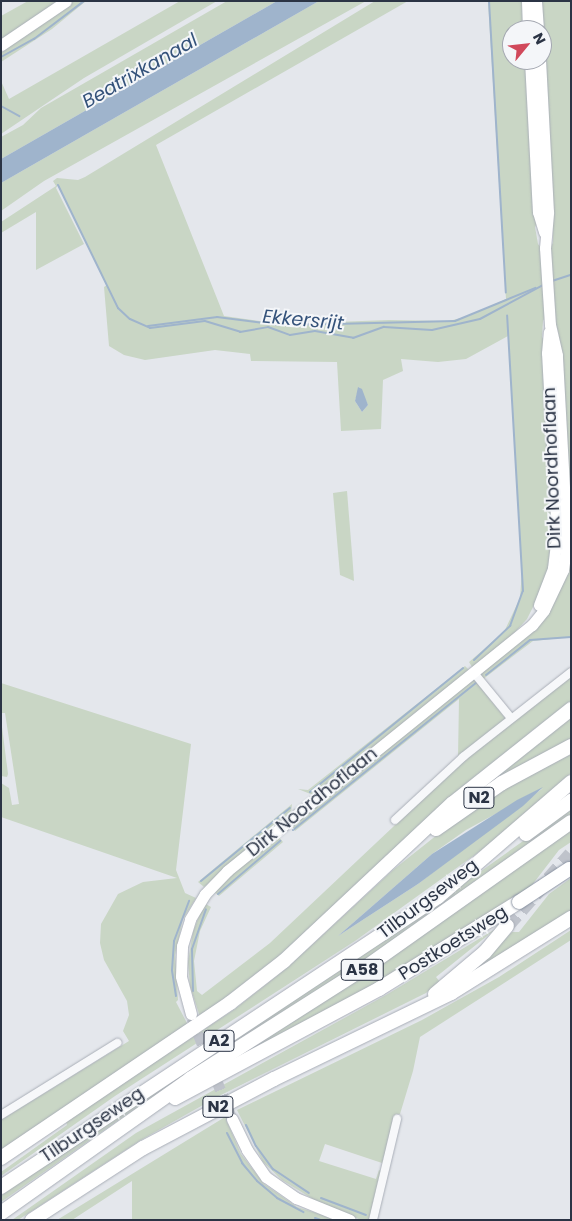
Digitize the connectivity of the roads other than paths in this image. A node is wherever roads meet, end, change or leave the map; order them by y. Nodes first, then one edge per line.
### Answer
1 (66, 1) edge
2 (527, 1) edge
3 (536, 1) edge
4 (528, 20) edge
5 (537, 20) edge
6 (1, 45) edge
7 (531, 70) edge
8 (541, 70) edge
9 (545, 242) junction
10 (474, 672) junction
11 (571, 672) edge
12 (571, 710) edge
13 (511, 718) junction
14 (571, 746) edge
15 (571, 782) edge
16 (571, 801) edge
17 (395, 820) dead end
18 (571, 822) edge
19 (393, 860) junction
20 (570, 869) edge
21 (438, 896) junction
22 (571, 918) edge
23 (507, 926) tunnel mouth
24 (413, 1011) junction
25 (191, 1014) tunnel mouth
26 (117, 1043) dead end
27 (148, 1111) junction
28 (1, 1115) edge
29 (232, 1118) tunnel mouth
30 (397, 1119) dead end
31 (1, 1158) edge
32 (1, 1187) edge
33 (1, 1213) edge
34 (32, 1220) edge
35 (350, 1220) edge
36 (373, 1220) edge

1 - 6 street
2 - 4 street
3 - 5 street
7 - 9 street, Dirk Noordhoflaan
8 - 9 street, Dirk Noordhoflaan
9 - 10 street, Dirk Noordhoflaan
10 - 13 street
10 - 25 street, Dirk Noordhoflaan
11 - 13 street
12 - 19 highway
13 - 17 street
14 - 19 highway, N2
15 - 21 highway, Tilburgseweg
16 - 21 highway, A2
18 - 27 highway, Tilburgseweg / A58
19 - 31 highway, Tilburgseweg / N2
20 - 27 highway, Postkoetsweg / A2, bridge
21 - 32 highway, Tilburgseweg / A2
22 - 24 highway, Postkoetsweg / N2
23 - 24 highway
24 - 34 highway, N2
26 - 28 street
27 - 33 highway, Tilburgseweg / A2
29 - 35 street
30 - 36 street

